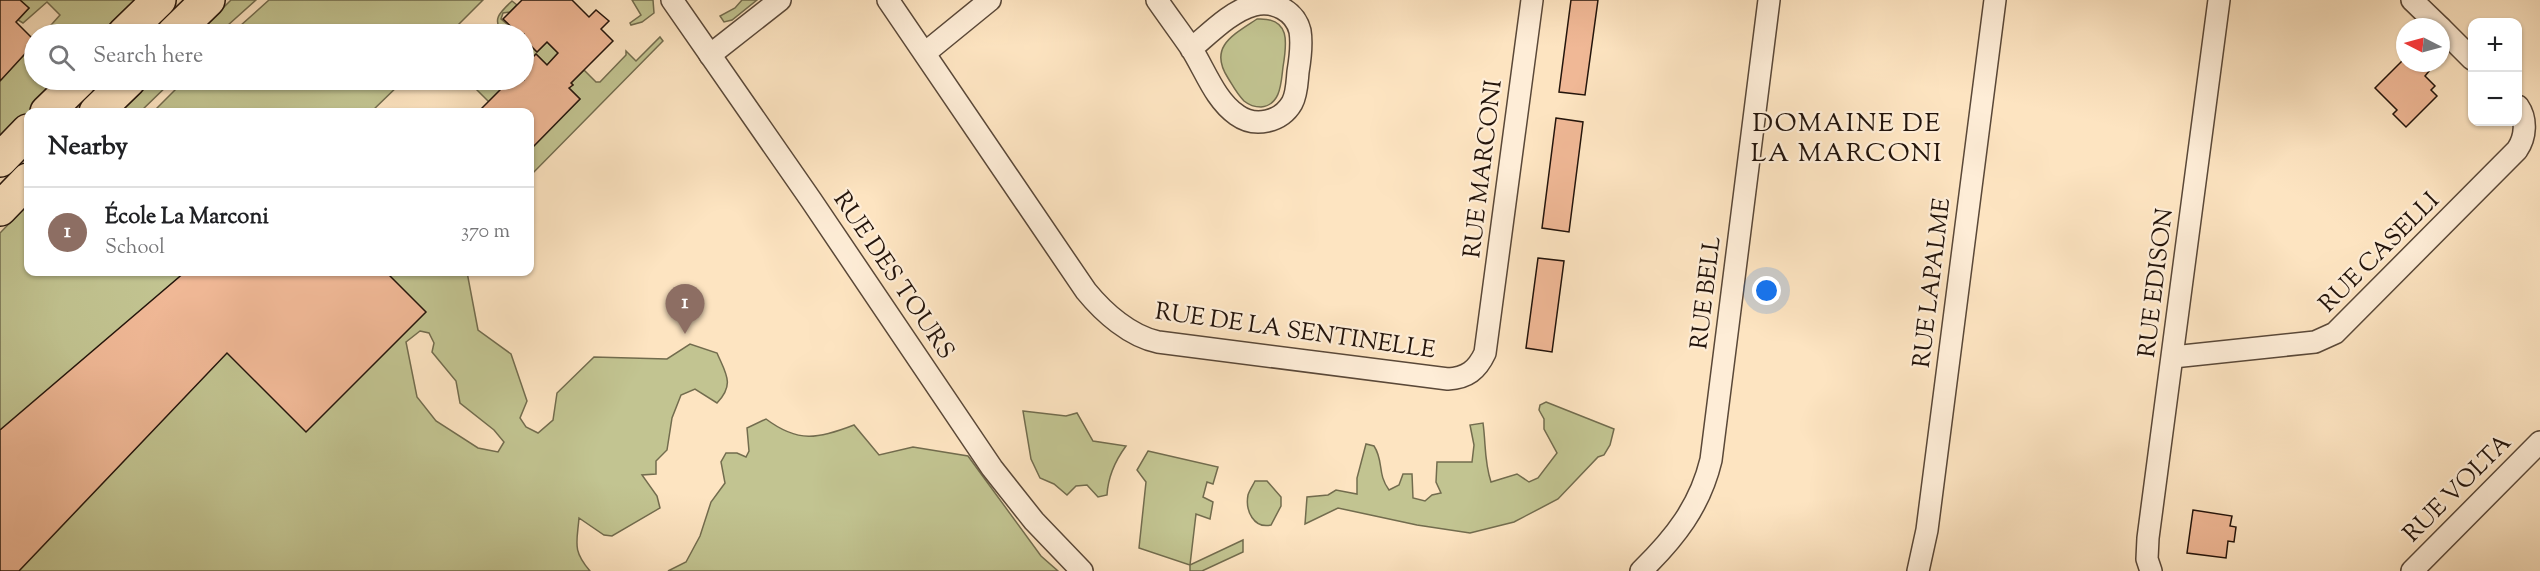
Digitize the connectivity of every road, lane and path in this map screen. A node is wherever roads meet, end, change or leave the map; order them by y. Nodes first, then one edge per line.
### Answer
1 (159, 0) edge
2 (208, 0) edge
3 (672, 0) edge
4 (780, 0) edge
5 (888, 0) edge
6 (990, 0) edge
7 (1157, 0) edge
8 (1532, 0) edge
9 (1769, 0) edge
10 (1995, 0) edge
11 (2219, 0) edge
12 (2412, 0) edge
13 (2430, 18) edge
14 (134, 24) edge
15 (183, 24) edge
16 (2450, 38) edge
17 (1191, 49) junction
18 (925, 52) junction
19 (711, 55) junction
20 (2468, 56) edge
21 (70, 90) edge
22 (119, 90) edge
23 (51, 108) edge
24 (100, 108) edge
25 (2522, 114) edge
26 (24, 135) edge
27 (0, 160) edge
28 (24, 184) edge
29 (0, 209) edge
30 (1486, 344) joint
31 (2173, 357) junction
32 (2540, 442) edge
33 (1082, 571) edge
34 (1641, 571) edge
35 (1918, 571) edge
36 (2151, 571) edge
37 (2412, 571) edge

1 - 14 main road
2 - 15 main road
3 - 19 street, RUE DES TOURS
4 - 19 street
5 - 18 street, RUE DE LA SENTINELLE
6 - 18 street
7 - 17 street
8 - 30 street, RUE MARCONI
9 - 34 street, RUE BELL
10 - 35 street, RUE LAPALME
11 - 31 street, RUE EDISON
12 - 13 street
16 - 20 street
17 - 17 street
18 - 30 street, RUE DE LA SENTINELLE
19 - 33 street, RUE DES TOURS
21 - 23 main road
22 - 24 main road
25 - 31 street, RUE CASELLI
26 - 27 main road
28 - 29 main road
31 - 36 street, RUE EDISON
32 - 37 street, RUE VOLTA

